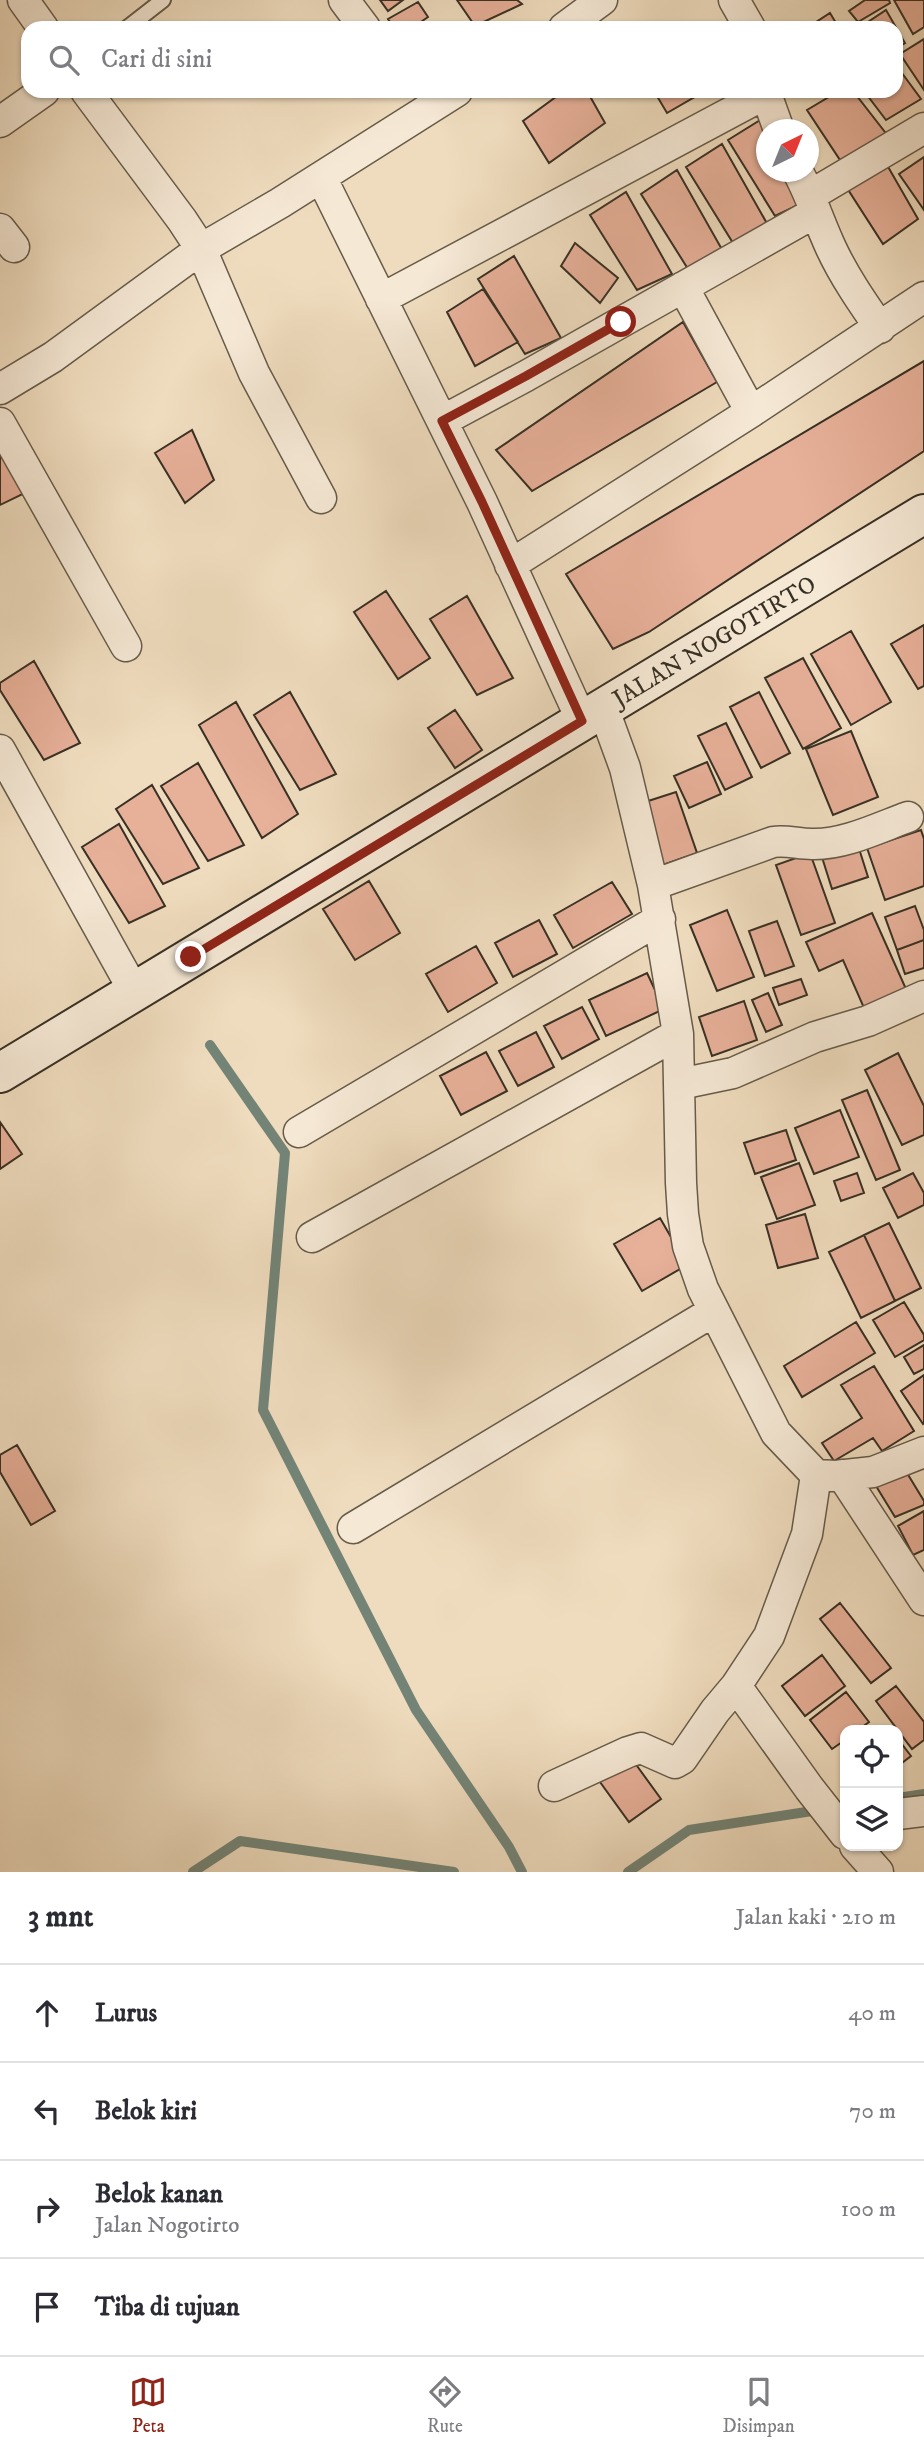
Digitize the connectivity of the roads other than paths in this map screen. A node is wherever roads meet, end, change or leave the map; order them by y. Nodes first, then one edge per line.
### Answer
1 (23, 0) edge
2 (163, 0) edge
3 (344, 0) edge
4 (602, 0) edge
5 (734, 0) edge
6 (38, 21) edge
7 (136, 21) edge
8 (360, 21) edge
9 (574, 21) edge
10 (746, 21) edge
11 (34, 98) edge
12 (91, 98) edge
13 (754, 98) edge
14 (767, 98) edge
15 (420, 100) edge
16 (775, 119) edge
17 (0, 122) edge
18 (924, 128) edge
19 (321, 177) junction
20 (808, 193) edge
21 (201, 249) junction
22 (683, 287) junction
23 (381, 299) junction
24 (919, 307) edge
25 (880, 328) junction
26 (0, 389) edge
27 (751, 412) junction
28 (442, 421) junction
29 (0, 423) edge
30 (321, 498) dead end
31 (924, 514) edge
32 (510, 565) junction
33 (126, 646) dead end
34 (594, 714) junction
35 (0, 751) edge
36 (908, 817) dead end
37 (653, 884) junction
38 (660, 919) junction
39 (134, 991) junction
40 (924, 996) edge
41 (678, 1034) junction
42 (0, 1073) edge
43 (680, 1084) junction
44 (299, 1132) dead end
45 (312, 1237) dead end
46 (714, 1311) junction
47 (924, 1452) edge
48 (829, 1475) junction
49 (353, 1528) dead end
50 (924, 1600) edge
51 (736, 1686) junction
52 (554, 1786) dead end
53 (924, 1811) edge
54 (903, 1813) edge
55 (832, 1815) edge
56 (859, 1851) edge
57 (878, 1872) edge

1 - 6 street
2 - 7 lane
3 - 8 street
4 - 9 street
5 - 10 street
11 - 17 street
12 - 21 street
13 - 23 street
14 - 16 street
15 - 19 street
18 - 20 street
19 - 21 street
19 - 23 street
20 - 22 street
20 - 25 street
21 - 26 street
21 - 30 street
22 - 27 street
22 - 28 street
23 - 28 street
24 - 25 street
25 - 27 street
27 - 32 street
28 - 32 street
29 - 33 street
31 - 34 street, JALAN NOGOTIRTO
32 - 34 street
34 - 37 street
34 - 39 street, JALAN NOGOTIRTO
35 - 39 street
36 - 37 street
37 - 38 street
38 - 41 street
38 - 44 street
39 - 42 street, JALAN NOGOTIRTO
40 - 43 street
41 - 43 street
41 - 45 street
43 - 46 street
46 - 48 street
46 - 49 street
47 - 48 street
48 - 50 street
48 - 51 street
51 - 52 street
51 - 55 street
53 - 54 street
56 - 57 street

